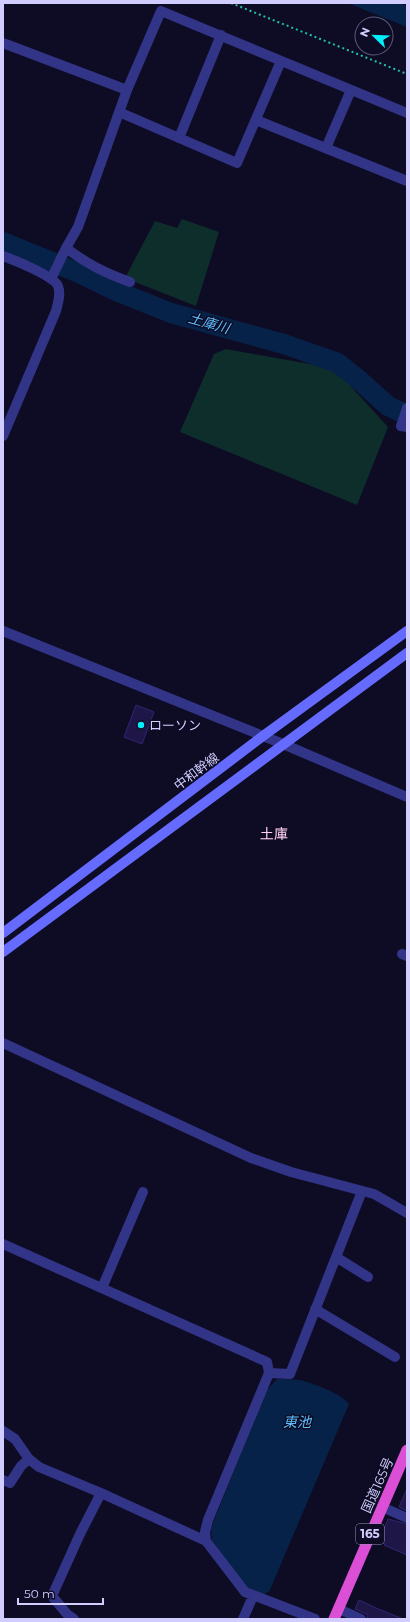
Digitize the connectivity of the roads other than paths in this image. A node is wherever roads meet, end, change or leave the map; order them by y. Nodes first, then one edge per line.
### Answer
1 (220, 35) junction
2 (3, 43) edge
3 (281, 61) junction
4 (127, 90) junction
5 (351, 90) junction
6 (119, 112) junction
7 (407, 113) edge
8 (256, 120) junction
9 (179, 138) junction
10 (326, 148) junction
11 (407, 181) edge
12 (66, 248) junction
13 (3, 256) edge
14 (51, 279) junction
15 (130, 282) dead end
16 (407, 408) edge
17 (6, 418) edge
18 (404, 427) edge
19 (3, 436) edge
20 (3, 631) edge
21 (407, 631) edge
22 (407, 653) edge
23 (263, 736) junction
24 (283, 744) junction
25 (407, 797) edge
26 (3, 933) edge
27 (3, 952) edge
28 (3, 1043) edge
29 (362, 1191) junction
30 (143, 1192) dead end
31 (407, 1213) edge
32 (3, 1244) edge
33 (336, 1257) junction
34 (368, 1277) dead end
35 (102, 1288) junction
36 (316, 1309) junction
37 (395, 1357) dead end
38 (269, 1373) junction
39 (3, 1431) edge
40 (407, 1450) edge
41 (29, 1459) junction
42 (3, 1480) edge
43 (101, 1494) junction
44 (382, 1508) junction
45 (407, 1518) edge
46 (206, 1541) junction
47 (252, 1596) junction
48 (336, 1614) edge
49 (74, 1619) edge
50 (243, 1619) edge
51 (315, 1619) edge
52 (361, 1619) edge

1 - 3 street
1 - 4 street
1 - 9 street
2 - 4 street
3 - 5 street
3 - 8 street
4 - 6 street
5 - 7 street
5 - 10 street
6 - 9 street
6 - 12 street
8 - 9 street
8 - 10 street
10 - 11 street
12 - 14 street
12 - 15 street
13 - 14 street
14 - 17 street
16 - 18 street
17 - 19 street
20 - 23 street
21 - 23 main road, 中和幹線
22 - 24 main road
23 - 24 street
23 - 26 main road, 中和幹線
24 - 25 street
24 - 27 main road
28 - 29 street
29 - 31 street
29 - 33 street
30 - 35 street
32 - 35 street
33 - 34 street
33 - 36 street
35 - 38 street
36 - 37 street
36 - 38 street
38 - 46 street
39 - 41 street
40 - 44 highway, 国道165号 / 165
41 - 42 street
41 - 43 street
43 - 46 street
43 - 49 street
44 - 45 street
44 - 48 highway, 国道165号 / 165
46 - 47 street
47 - 50 street
47 - 51 street
48 - 52 street

